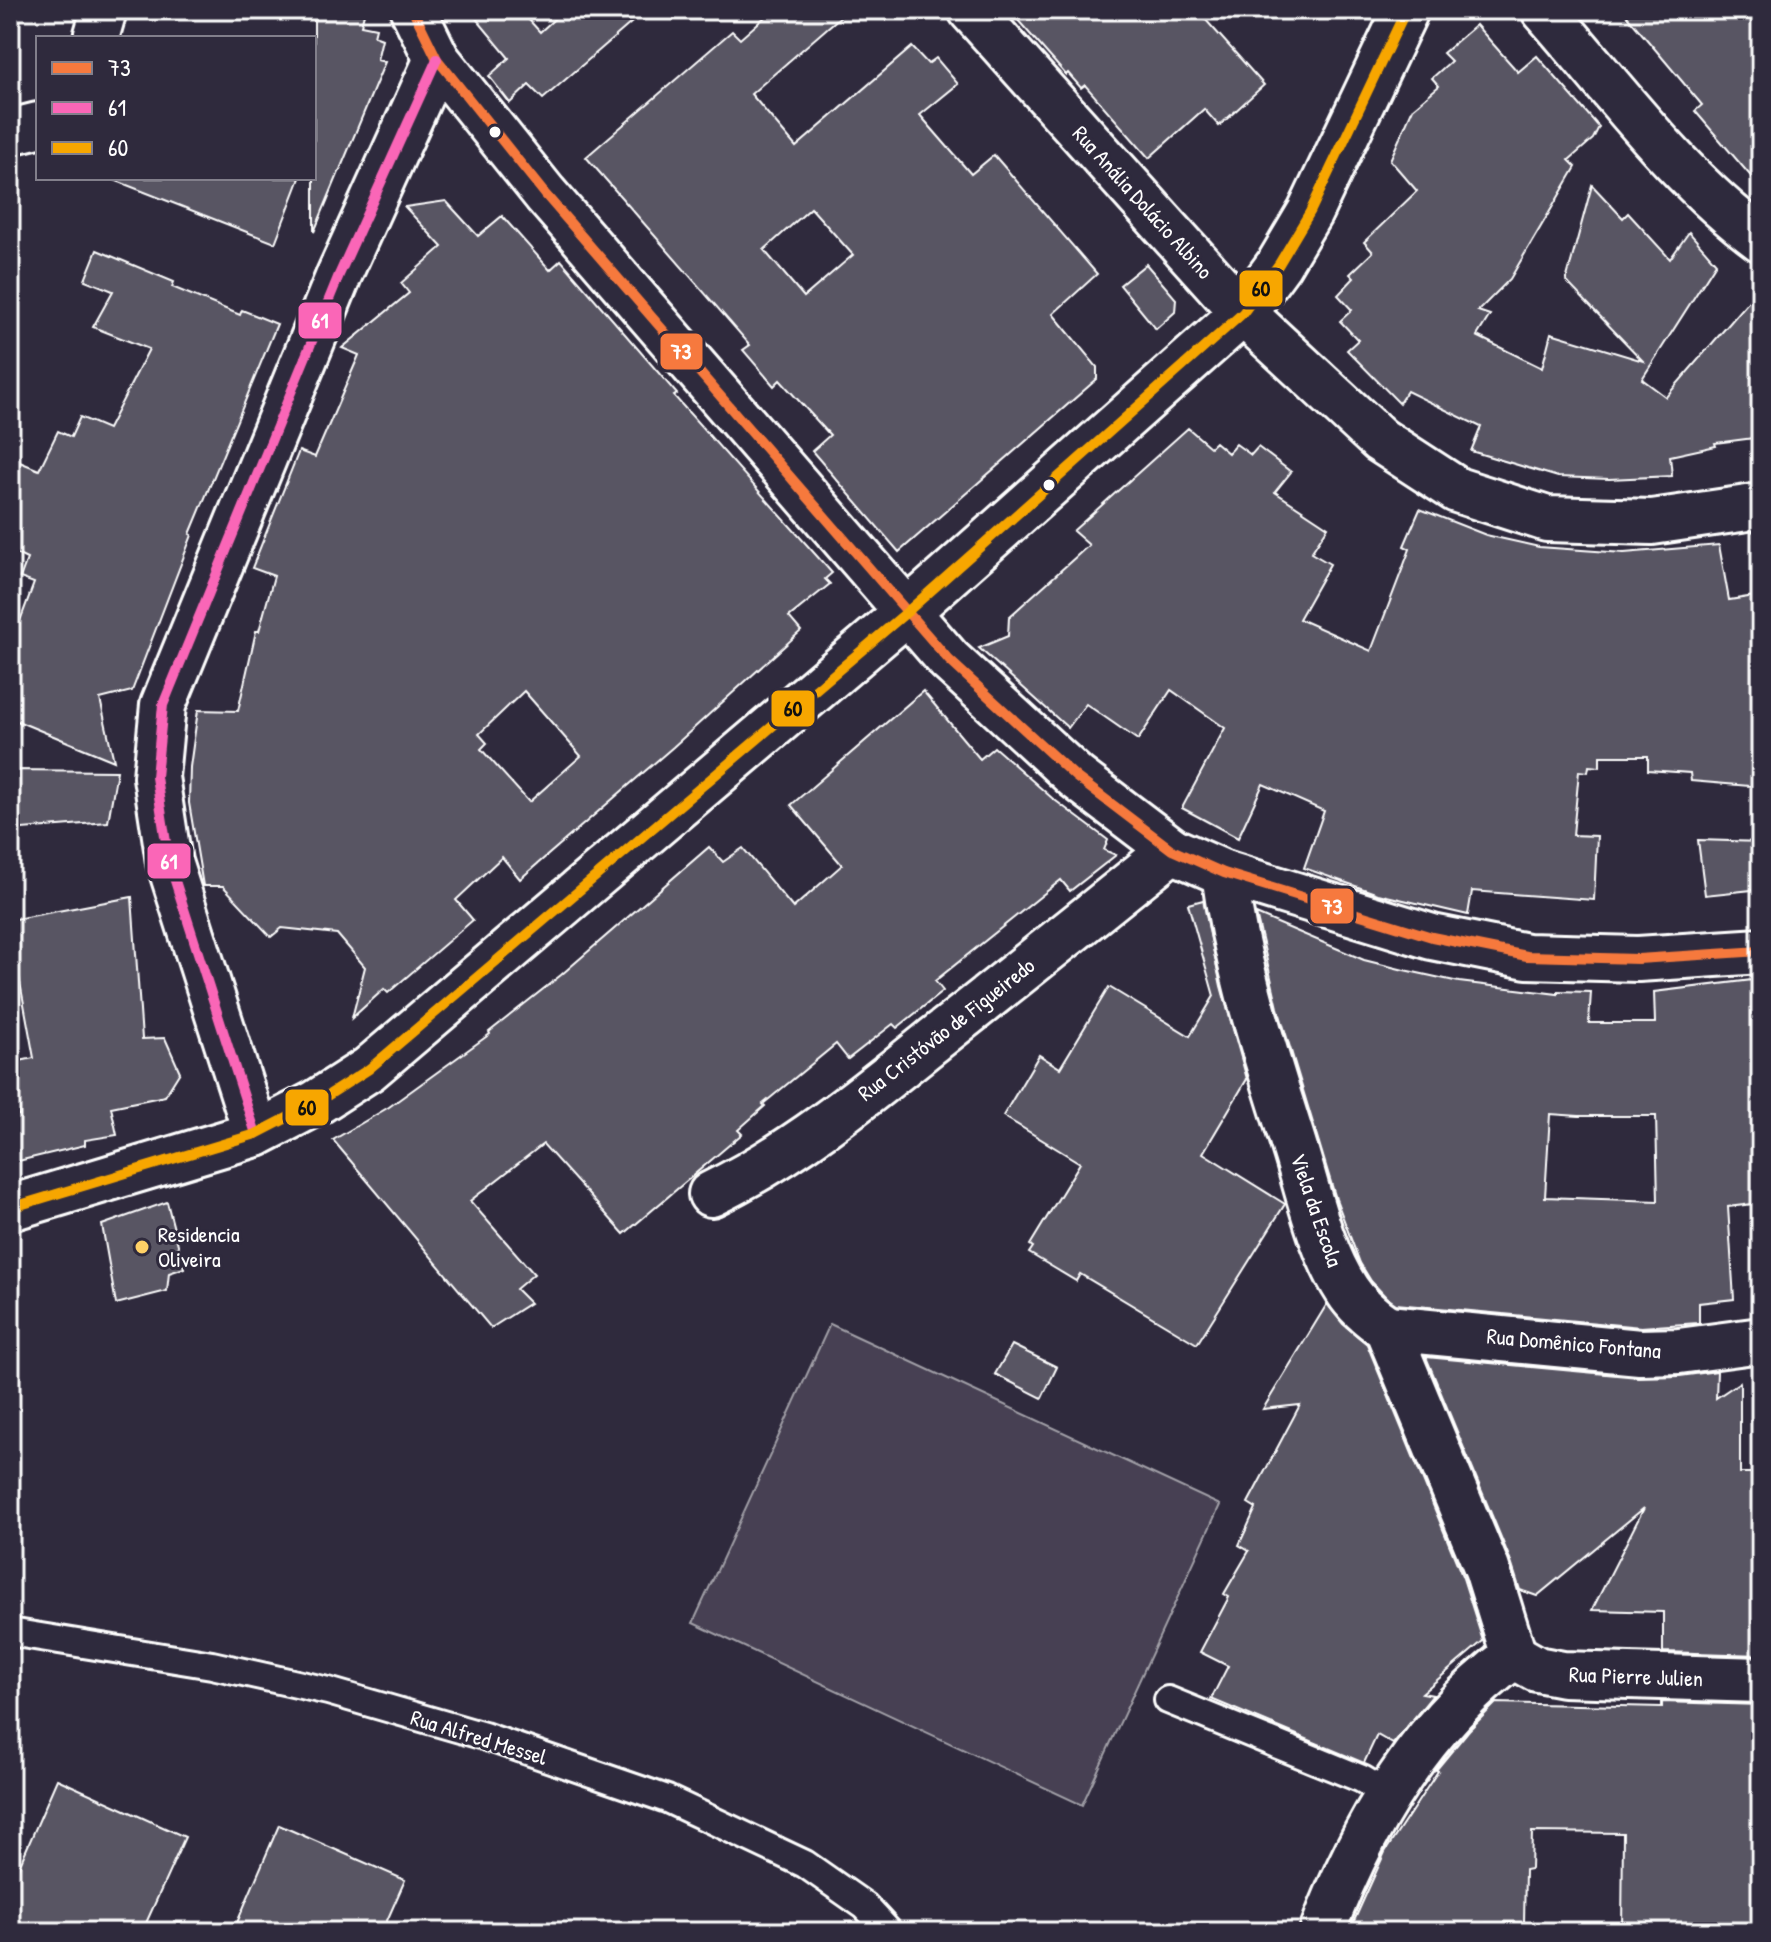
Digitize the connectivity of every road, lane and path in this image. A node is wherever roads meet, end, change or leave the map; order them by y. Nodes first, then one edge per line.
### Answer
1 (104, 10) edge
2 (413, 10) edge
3 (971, 10) edge
4 (1406, 10) edge
5 (1544, 10) edge
6 (97, 36) edge
7 (437, 59) junction
8 (36, 126) edge
9 (10, 132) edge
10 (1761, 239) edge
11 (1243, 313) junction
12 (1761, 506) edge
13 (907, 612) junction
14 (1172, 850) junction
15 (1224, 873) junction
16 (1761, 951) edge
17 (256, 1134) junction
18 (711, 1194) dead end
19 (10, 1208) edge
20 (1387, 1328) junction
21 (1761, 1340) edge
22 (21, 1633) edge
23 (1514, 1656) junction
24 (1761, 1680) edge
25 (1168, 1700) dead end
26 (1387, 1794) junction
27 (889, 1932) edge
28 (1322, 1932) edge

1 - 6 street
2 - 7 street
3 - 11 street, Rua Anália Dolácio Albino
4 - 11 street
5 - 10 street
7 - 13 street
7 - 17 street
8 - 9 street
11 - 12 street, Rua Anália Dolácio Albino
11 - 13 street
13 - 14 street
13 - 17 street
14 - 15 street
14 - 18 street, Rua Cristóvão de Figueiredo
15 - 16 street
15 - 20 street, Viela da Escola
17 - 19 street
20 - 21 street, Rua Domênico Fontana
20 - 23 street, Viela da Escola
22 - 27 lane, Rua Alfred Messel
23 - 24 street, Rua Pierre Julien
23 - 26 street
25 - 26 lane
26 - 28 street

